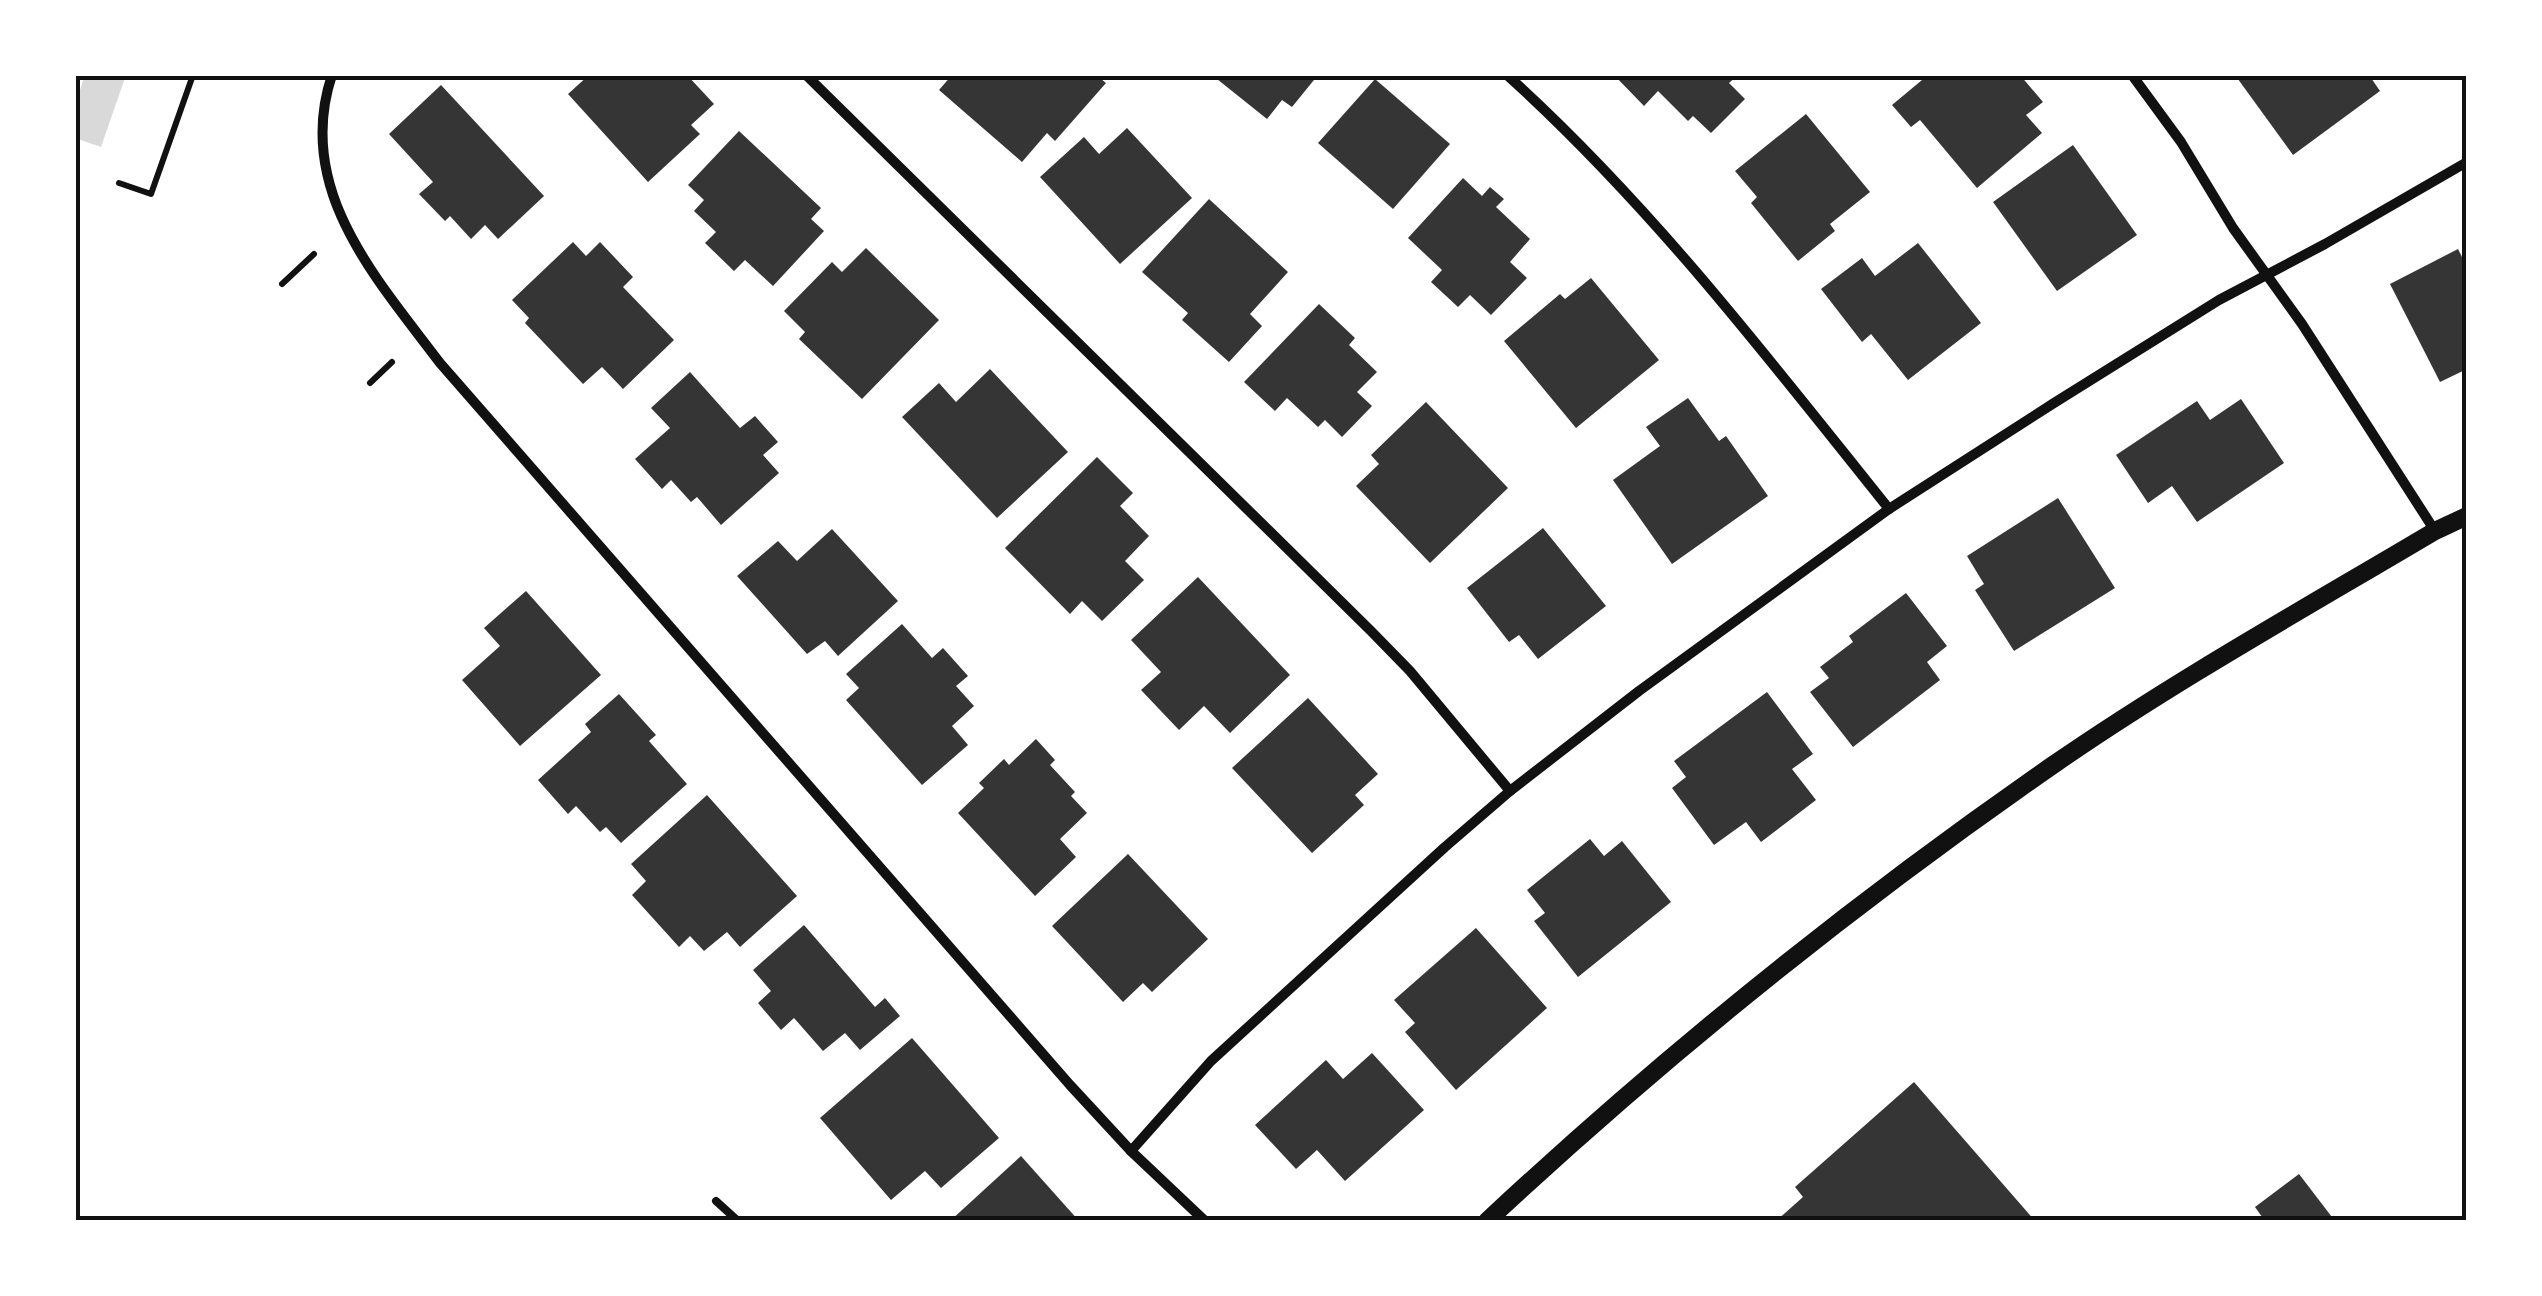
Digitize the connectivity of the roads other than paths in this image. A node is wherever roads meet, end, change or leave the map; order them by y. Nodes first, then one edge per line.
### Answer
1 (332, 75) edge
2 (806, 75) edge
3 (1507, 75) edge
4 (2132, 75) edge
5 (2467, 162) edge
6 (2264, 274) junction
7 (1889, 509) junction
8 (2467, 516) edge
9 (2435, 532) junction
10 (1510, 791) junction
11 (1132, 1151) junction
12 (716, 1201) dead end
13 (738, 1221) edge
14 (1205, 1221) edge
15 (1487, 1221) edge

1 - 11 street
2 - 10 street
3 - 7 street
4 - 6 street
5 - 6 street
6 - 7 street
6 - 9 street
7 - 10 street
8 - 9 street
9 - 15 street
10 - 11 street
11 - 14 street
12 - 13 lane

